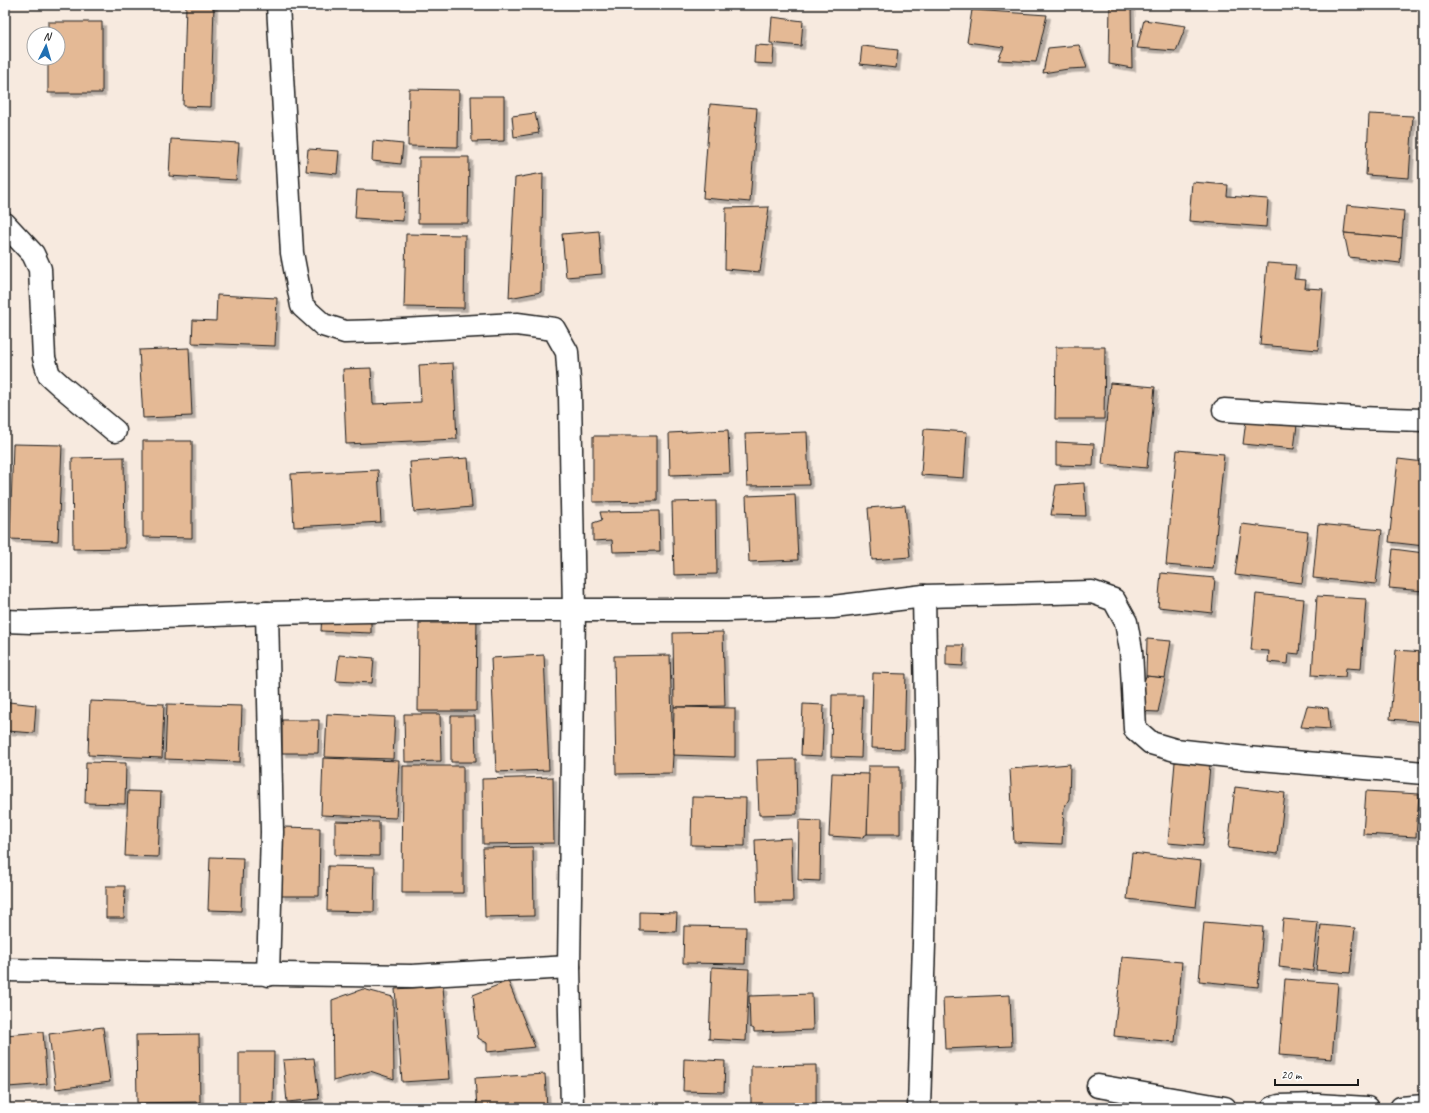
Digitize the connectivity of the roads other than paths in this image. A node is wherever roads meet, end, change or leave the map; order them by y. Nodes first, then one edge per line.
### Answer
1 (278, 5) edge
2 (5, 224) edge
3 (1224, 410) dead end
4 (1424, 420) edge
5 (115, 431) dead end
6 (924, 596) junction
7 (574, 610) junction
8 (267, 613) junction
9 (5, 621) edge
10 (1424, 773) edge
11 (569, 967) junction
12 (5, 970) edge
13 (268, 974) junction
14 (1098, 1086) dead end
15 (1424, 1106) edge
16 (572, 1108) edge
17 (919, 1108) edge
18 (1225, 1108) edge
19 (1273, 1108) edge
20 (1367, 1108) edge
21 (1401, 1108) edge

1 - 7 street
2 - 5 street
3 - 4 street
6 - 7 street
6 - 10 street
6 - 17 street
7 - 8 street
7 - 11 street
8 - 9 street
8 - 13 street
11 - 13 street
11 - 16 street
12 - 13 street
14 - 18 street
15 - 21 street
19 - 20 street

